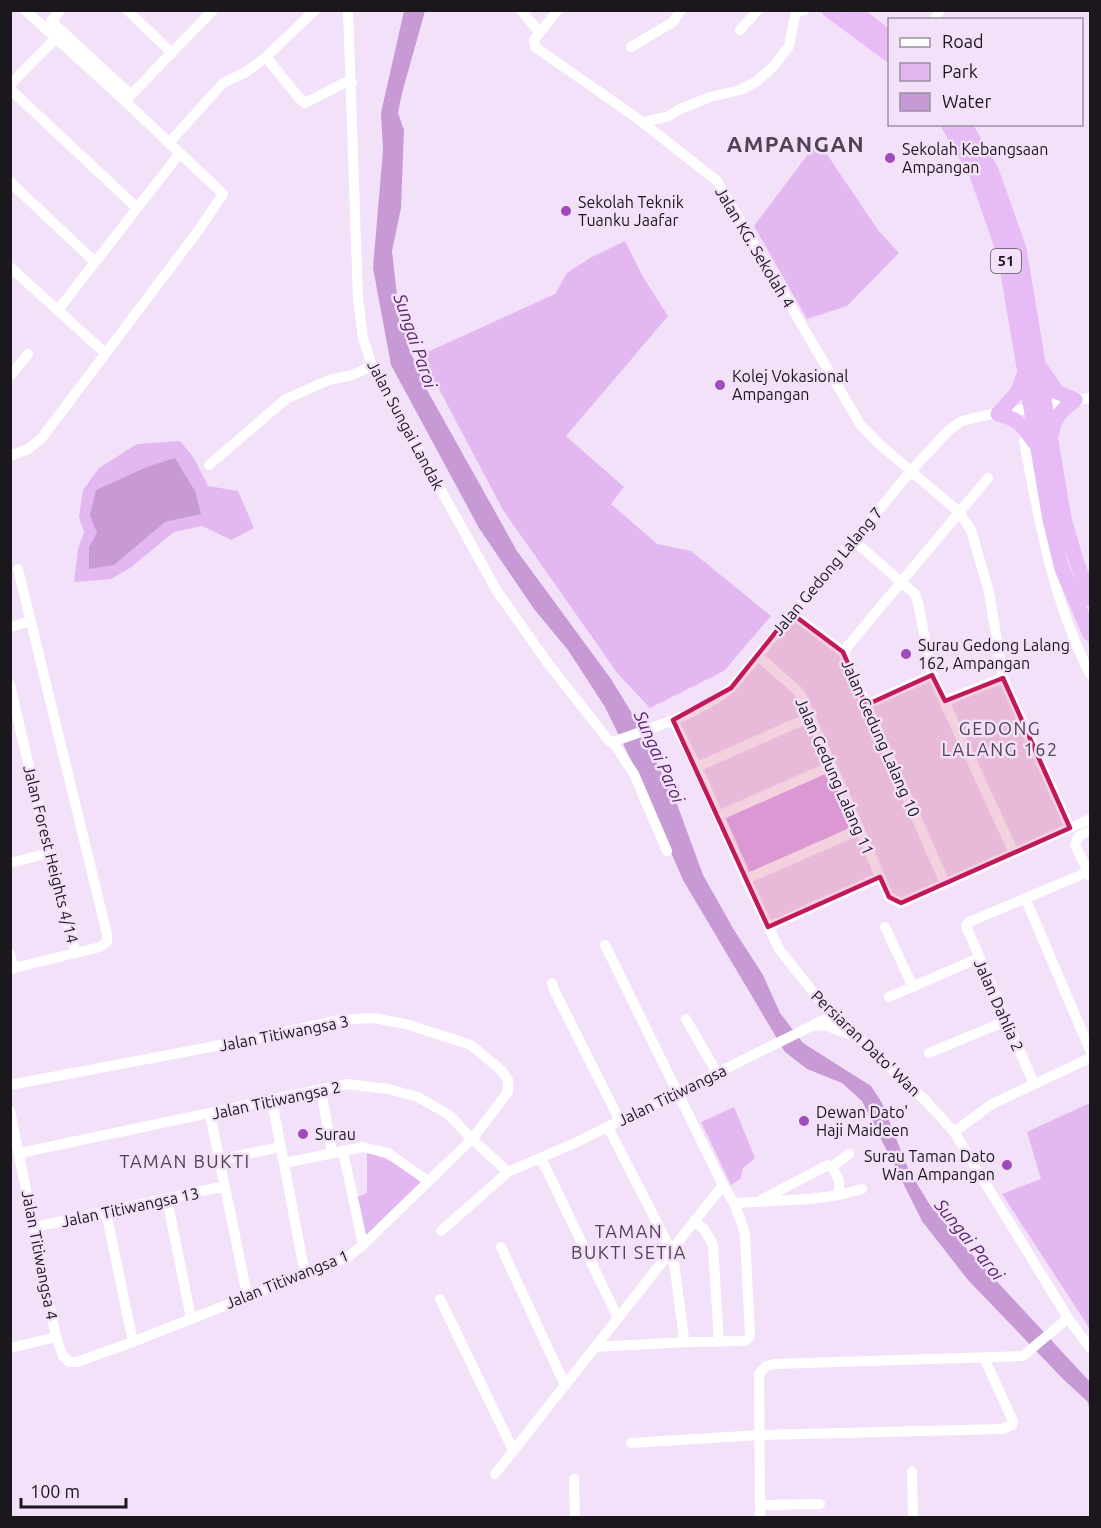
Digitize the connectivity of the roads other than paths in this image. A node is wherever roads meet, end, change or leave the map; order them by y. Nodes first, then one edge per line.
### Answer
1 (25, 10) edge
2 (60, 10) edge
3 (127, 10) edge
4 (315, 10) edge
5 (348, 10) edge
6 (521, 10) edge
7 (558, 10) edge
8 (681, 10) edge
9 (758, 10) edge
10 (853, 10) edge
11 (212, 11) edge
12 (829, 11) edge
13 (796, 12) edge
14 (48, 25) junction
15 (740, 30) dead end
16 (539, 32) junction
17 (888, 37) edge
18 (55, 39) junction
19 (631, 47) dead end
20 (172, 53) junction
21 (888, 54) edge
22 (266, 57) junction
23 (352, 82) junction
24 (10, 87) edge
25 (128, 98) junction
26 (644, 124) junction
27 (949, 126) edge
28 (965, 126) edge
29 (169, 143) junction
30 (180, 153) junction
31 (10, 182) edge
32 (137, 208) junction
33 (95, 262) junction
34 (10, 267) edge
35 (58, 310) junction
36 (105, 353) junction
37 (28, 354) dead end
38 (372, 366) junction
39 (1032, 369) junction
40 (10, 376) edge
41 (1083, 399) edge
42 (1039, 407) junction
43 (998, 414) junction
44 (1051, 437) junction
45 (1031, 444) junction
46 (10, 456) edge
47 (209, 465) dead end
48 (911, 471) junction
49 (988, 478) dead end
50 (960, 512) junction
51 (853, 540) junction
52 (18, 569) dead end
53 (901, 581) junction
54 (1090, 599) edge
55 (791, 613) junction
56 (1083, 620) junction
57 (31, 621) junction
58 (10, 627) edge
59 (1069, 627) junction
60 (1090, 634) edge
61 (843, 651) junction
62 (758, 656) junction
63 (1090, 674) edge
64 (932, 675) junction
65 (1003, 678) junction
66 (11, 692) edge
67 (945, 701) junction
68 (866, 705) junction
69 (810, 717) junction
70 (673, 720) junction
71 (617, 740) junction
72 (831, 766) junction
73 (697, 767) junction
74 (718, 816) junction
75 (1090, 819) edge
76 (1070, 828) junction
77 (859, 830) junction
78 (1090, 831) edge
79 (667, 851) dead end
80 (49, 853) junction
81 (1014, 853) junction
82 (10, 862) edge
83 (1089, 875) edge
84 (880, 878) junction
85 (746, 879) junction
86 (945, 883) junction
87 (1026, 900) junction
88 (768, 927) junction
89 (885, 927) dead end
90 (605, 945) dead end
91 (76, 953) junction
92 (10, 954) edge
93 (979, 958) junction
94 (12, 969) edge
95 (552, 983) dead end
96 (913, 987) junction
97 (889, 997) dead end
98 (819, 998) junction
99 (834, 1015) junction
100 (686, 1020) dead end
101 (1006, 1021) junction
102 (810, 1025) junction
103 (857, 1037) junction
104 (1090, 1050) edge
105 (929, 1053) dead end
106 (1090, 1058) edge
107 (717, 1073) junction
108 (1034, 1084) junction
109 (10, 1085) edge
110 (321, 1089) junction
111 (677, 1092) junction
112 (272, 1101) junction
113 (10, 1111) edge
114 (210, 1114) junction
115 (620, 1120) junction
116 (608, 1127) junction
117 (954, 1132) junction
118 (472, 1139) junction
119 (280, 1147) junction
120 (338, 1152) junction
121 (20, 1153) junction
122 (849, 1154) dead end
123 (541, 1158) junction
124 (219, 1160) junction
125 (284, 1163) junction
126 (832, 1167) junction
127 (508, 1172) junction
128 (428, 1181) junction
129 (723, 1185) junction
130 (225, 1186) junction
131 (862, 1189) dead end
132 (839, 1195) junction
133 (167, 1199) junction
134 (761, 1200) junction
135 (734, 1203) junction
136 (106, 1212) junction
137 (694, 1221) junction
138 (35, 1227) junction
139 (441, 1231) dead end
140 (363, 1245) junction
141 (501, 1246) dead end
142 (671, 1250) junction
143 (305, 1274) junction
144 (247, 1295) junction
145 (440, 1299) dead end
146 (191, 1318) junction
147 (618, 1318) junction
148 (1068, 1318) junction
149 (56, 1337) junction
150 (133, 1342) junction
151 (687, 1342) junction
152 (719, 1342) junction
153 (595, 1347) junction
154 (10, 1348) edge
155 (1090, 1348) edge
156 (984, 1358) junction
157 (69, 1362) joint
158 (565, 1385) junction
159 (760, 1435) junction
160 (631, 1443) dead end
161 (513, 1450) junction
162 (912, 1472) dead end
163 (495, 1474) dead end
164 (574, 1479) dead end
165 (820, 1504) dead end
166 (760, 1505) junction
167 (575, 1518) edge
168 (760, 1518) edge
169 (913, 1518) edge

1 - 14 street
2 - 14 street
3 - 20 street
4 - 22 street
5 - 23 street, Jalan Sungai Landak
6 - 16 street
7 - 16 street
8 - 19 street
9 - 15 street
10 - 17 highway
11 - 20 street
12 - 21 highway
13 - 26 street
14 - 18 street
14 - 25 street
16 - 26 street, Jalan KG. Sekolah 4
18 - 24 street
18 - 25 street
20 - 25 street
22 - 23 street
22 - 29 street
23 - 38 street, Jalan Sungai Landak
24 - 32 street
25 - 29 street
26 - 48 street, Jalan KG. Sekolah 4
27 - 39 highway, 51
28 - 39 highway, 51
29 - 30 street
30 - 32 street
30 - 36 street
31 - 33 street
32 - 33 street
33 - 35 street
34 - 35 street
35 - 36 street
36 - 46 street
37 - 40 street
38 - 47 street
38 - 71 street, Jalan Sungai Landak
39 - 41 highway
39 - 42 highway, 51
39 - 43 highway
41 - 42 street, Jalan Gedong Lalang 7
41 - 44 highway
42 - 43 street, Jalan Gedong Lalang 7
42 - 44 highway, 51
42 - 45 highway, 51
43 - 45 highway
43 - 48 street, Jalan Gedong Lalang 7
44 - 54 highway, 51
45 - 56 highway, 51
45 - 59 street
48 - 50 street, Jalan KG. Sekolah 4
48 - 51 street, Jalan Gedong Lalang 7
49 - 50 street
50 - 53 street
50 - 65 street
51 - 53 street
51 - 55 street, Jalan Gedong Lalang 7
52 - 57 street
53 - 61 street
53 - 64 street
55 - 61 street, Jalan Gedung Lalang 10
55 - 62 street, Jalan Gedong Lalang 7
56 - 59 street
56 - 60 highway, 51
57 - 58 street
57 - 91 street
59 - 63 street
61 - 68 street, Jalan Gedung Lalang 10
62 - 69 street, Jalan Gedung Lalang 11
62 - 70 street, Jalan Gedong Lalang 7
64 - 67 street
64 - 68 street
65 - 67 street
65 - 76 street
66 - 80 street, Jalan Forest Heights 4/14
67 - 81 street
68 - 86 street, Jalan Gedung Lalang 10
69 - 72 street, Jalan Gedung Lalang 11
69 - 73 street
70 - 71 street, Jalan Gedong Lalang 7
70 - 73 street, Persiaran Dato' Wan
71 - 79 street, Jalan Sungai Landak
72 - 74 street
72 - 77 street, Jalan Gedung Lalang 11
73 - 74 street, Persiaran Dato' Wan
74 - 85 street, Persiaran Dato' Wan
75 - 76 street
76 - 81 street
77 - 84 street, Jalan Gedung Lalang 11
77 - 85 street
78 - 83 street
80 - 82 street
80 - 91 street, Jalan Forest Heights 4/14
81 - 86 street
83 - 87 street
84 - 86 street, Jalan Gedung Lalang 11
84 - 88 street
85 - 88 street, Persiaran Dato' Wan
87 - 93 street, Jalan Dahlia 2
87 - 104 street
88 - 98 street, Persiaran Dato' Wan
89 - 96 street
90 - 111 street
91 - 94 street
92 - 94 street
93 - 96 street
93 - 101 street, Jalan Dahlia 2
95 - 115 street
96 - 97 street
98 - 99 street, Persiaran Dato' Wan
98 - 102 street
99 - 102 street, Jalan Titiwangsa
99 - 103 street, Persiaran Dato' Wan
100 - 107 street
101 - 105 street
101 - 108 street, Jalan Dahlia 2
102 - 103 street
102 - 107 street, Jalan Titiwangsa
103 - 117 street, Persiaran Dato' Wan
106 - 108 street
107 - 111 street, Jalan Titiwangsa
108 - 117 street
109 - 118 street, Jalan Titiwangsa 3
110 - 112 street, Jalan Titiwangsa 2
110 - 118 street, Jalan Titiwangsa 2
110 - 120 street
111 - 115 street, Jalan Titiwangsa
111 - 129 street
112 - 114 street, Jalan Titiwangsa 2
112 - 119 street
113 - 121 street, Jalan Titiwangsa 4
114 - 121 street, Jalan Titiwangsa 2
114 - 124 street
115 - 116 street, Jalan Titiwangsa
116 - 123 street, Jalan Titiwangsa
116 - 142 street
117 - 148 street, Persiaran Dato' Wan
118 - 127 street, Jalan Titiwangsa 2
118 - 128 street, Jalan Titiwangsa 1
119 - 124 street
119 - 125 street
120 - 125 street
120 - 128 street
120 - 140 street
121 - 138 street, Jalan Titiwangsa 4
122 - 126 street
123 - 127 street, Jalan Titiwangsa
123 - 147 street
124 - 130 street
125 - 143 street
126 - 132 street
126 - 134 street
127 - 139 street, Jalan Titiwangsa
128 - 140 street, Jalan Titiwangsa 1
129 - 135 street
129 - 137 street
130 - 133 street, Jalan Titiwangsa 13
130 - 144 street
131 - 132 street
132 - 134 street
133 - 136 street, Jalan Titiwangsa 13
133 - 146 street
134 - 135 street
135 - 152 street
136 - 138 street, Jalan Titiwangsa 13
136 - 150 street
137 - 142 street
137 - 152 street
138 - 149 street, Jalan Titiwangsa 4
140 - 143 street, Jalan Titiwangsa 1
141 - 158 street
142 - 147 street
142 - 151 street
143 - 144 street, Jalan Titiwangsa 1
144 - 146 street, Jalan Titiwangsa 1
145 - 161 street
146 - 150 street, Jalan Titiwangsa 1
147 - 153 street
148 - 155 street, Persiaran Dato' Wan
148 - 156 street
149 - 154 street
149 - 157 street, Jalan Titiwangsa 4
150 - 157 street, Jalan Titiwangsa 1
151 - 152 street
151 - 153 street
153 - 158 street
156 - 159 street
156 - 159 street
158 - 161 street
159 - 160 street
159 - 166 street
161 - 163 street
162 - 169 street
164 - 167 street
165 - 166 street
166 - 168 street

